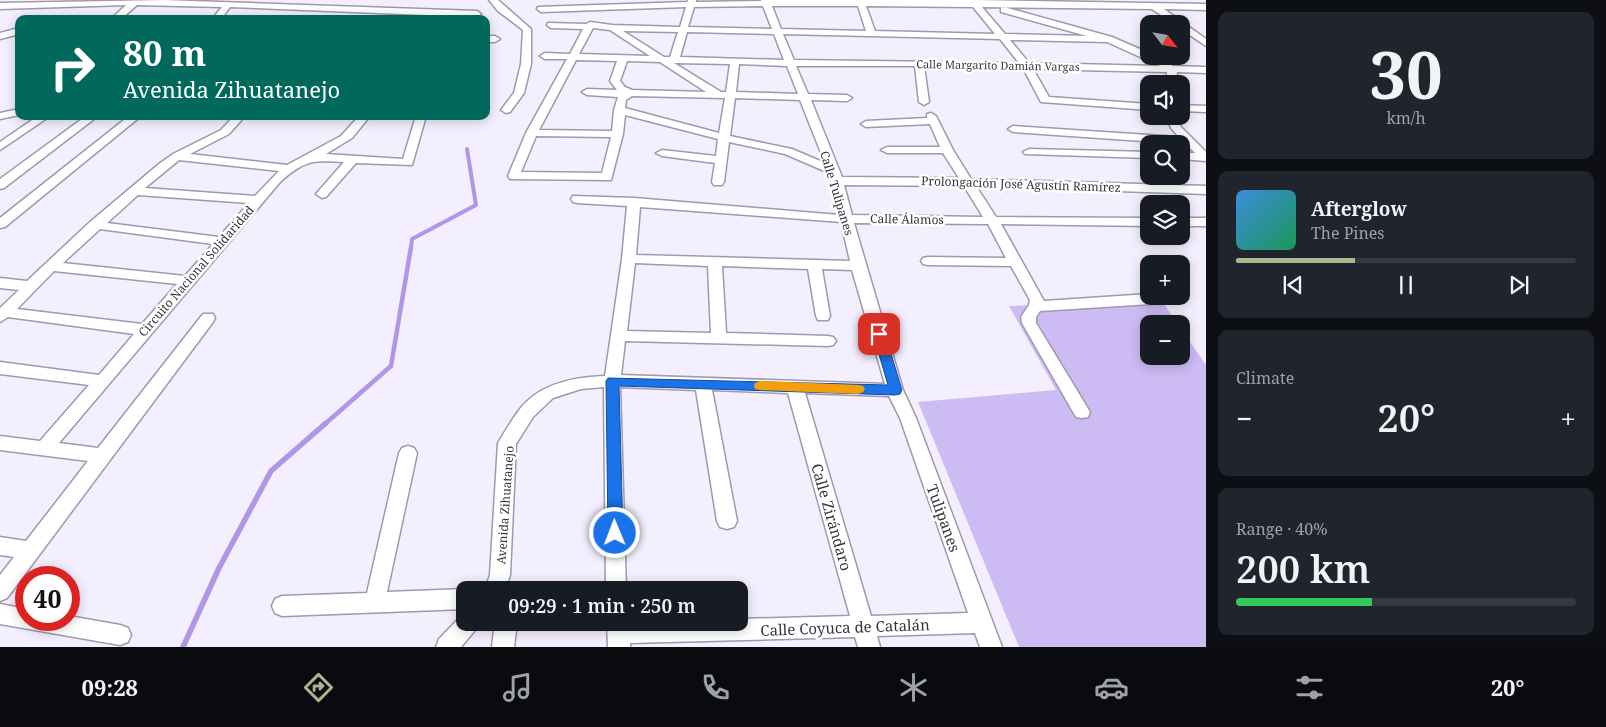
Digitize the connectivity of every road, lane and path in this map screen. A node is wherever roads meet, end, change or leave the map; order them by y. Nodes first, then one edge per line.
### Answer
1 (493, 0) edge
2 (508, 0) edge
3 (1147, 0) edge
4 (110, 1) edge
5 (40, 2) edge
6 (134, 2) junction
7 (190, 2) edge
8 (400, 2) dead end
9 (766, 2) edge
10 (977, 2) edge
11 (603, 3) edge
12 (691, 3) edge
13 (296, 4) edge
14 (861, 4) junction
15 (228, 5) junction
16 (0, 6) edge
17 (1155, 6) junction
18 (1206, 7) edge
19 (501, 9) junction
20 (541, 9) dead end
21 (476, 14) dead end
22 (119, 15) edge
23 (219, 15) edge
24 (393, 15) edge
25 (402, 15) edge
26 (439, 15) edge
27 (1168, 15) edge
28 (551, 25) dead end
29 (589, 26) junction
30 (612, 28) junction
31 (683, 29) junction
32 (777, 30) junction
33 (1190, 31) edge
34 (15, 32) edge
35 (871, 32) junction
36 (0, 36) edge
37 (1002, 37) junction
38 (1109, 39) junction
39 (1206, 43) edge
40 (545, 56) dead end
41 (571, 57) junction
42 (623, 58) junction
43 (670, 60) junction
44 (735, 61) junction
45 (790, 63) junction
46 (919, 63) junction
47 (1027, 66) junction
48 (1171, 69) junction
49 (1206, 70) edge
50 (1173, 75) edge
51 (587, 92) dead end
52 (628, 94) junction
53 (718, 94) junction
54 (732, 95) junction
55 (804, 97) junction
56 (847, 98) dead end
57 (924, 102) dead end
58 (1140, 106) edge
59 (1190, 108) edge
60 (1206, 109) edge
61 (506, 110) dead end
62 (620, 110) junction
63 (15, 113) edge
64 (0, 116) edge
65 (39, 120) edge
66 (88, 120) edge
67 (131, 120) edge
68 (236, 120) edge
69 (362, 120) edge
70 (420, 120) edge
71 (866, 124) dead end
72 (1175, 125) edge
73 (1013, 129) dead end
74 (532, 133) junction
75 (617, 134) junction
76 (1182, 135) edge
77 (726, 138) junction
78 (1140, 138) edge
79 (1190, 143) edge
80 (0, 148) edge
81 (887, 150) dead end
82 (947, 150) junction
83 (1029, 152) dead end
84 (662, 153) dead end
85 (1140, 155) edge
86 (177, 156) junction
87 (1190, 156) edge
88 (308, 157) junction
89 (1206, 157) edge
90 (352, 160) junction
91 (722, 160) junction
92 (287, 168) junction
93 (835, 176) junction
94 (718, 182) dead end
95 (967, 182) junction
96 (0, 185) edge
97 (1206, 190) edge
98 (133, 191) junction
99 (322, 194) dead end
100 (576, 199) dead end
101 (258, 200) junction
102 (634, 202) junction
103 (846, 219) junction
104 (992, 220) junction
105 (1140, 222) edge
106 (1190, 222) edge
107 (1206, 222) edge
108 (0, 224) edge
109 (96, 226) junction
110 (222, 241) junction
111 (629, 259) junction
112 (928, 261) dead end
113 (715, 262) junction
114 (1015, 262) junction
115 (814, 264) junction
116 (51, 266) junction
117 (858, 266) junction
118 (187, 282) junction
119 (0, 283) edge
120 (29, 286) junction
121 (1140, 300) edge
122 (1036, 306) junction
123 (2, 315) edge
124 (823, 316) dead end
125 (208, 318) dead end
126 (145, 330) junction
127 (618, 336) junction
128 (719, 339) junction
129 (828, 341) dead end
130 (0, 368) edge
131 (101, 381) junction
132 (612, 381) junction
133 (703, 384) junction
134 (795, 387) junction
135 (895, 390) junction
136 (1082, 412) dead end
137 (0, 442) edge
138 (45, 448) junction
139 (408, 453) dead end
140 (102, 456) junction
141 (727, 521) dead end
142 (0, 546) edge
143 (31, 550) junction
144 (498, 581) edge
145 (616, 581) edge
146 (0, 590) edge
147 (456, 599) edge
148 (375, 602) junction
149 (282, 606) dead end
150 (0, 614) edge
151 (15, 617) edge
152 (982, 623) junction
153 (864, 626) junction
154 (80, 628) edge
155 (461, 631) edge
156 (505, 631) edge
157 (618, 634) edge
158 (120, 635) dead end
159 (447, 647) edge
160 (503, 647) edge
161 (869, 647) edge
162 (991, 647) edge

1 - 19 street
2 - 19 street
3 - 17 street
4 - 5 street
4 - 6 street
5 - 16 street
6 - 7 street
6 - 22 street
7 - 15 street
8 - 25 street
9 - 12 street
9 - 14 street
9 - 32 street, Calle Tulipanes
10 - 14 street
10 - 17 street
10 - 37 street
10 - 38 street
11 - 12 street
11 - 20 street
12 - 31 street
13 - 15 street
13 - 24 street
14 - 35 street
15 - 23 street
17 - 18 street
17 - 27 street
19 - 61 street
21 - 26 street
28 - 29 street
29 - 30 street
29 - 41 street
30 - 31 street
30 - 43 street
31 - 32 street
31 - 43 street
32 - 35 street
32 - 45 street, Calle Tulipanes
33 - 39 street
34 - 36 street
35 - 37 street
37 - 38 street
37 - 47 street
38 - 48 street
40 - 41 street, Calle Margarito Damián Vargas
41 - 42 street, Calle Margarito Damián Vargas
41 - 74 street
42 - 43 street, Calle Margarito Damián Vargas
42 - 52 street
43 - 44 street, Calle Margarito Damián Vargas
43 - 53 street
44 - 45 street, Calle Margarito Damián Vargas
44 - 54 street
45 - 46 street, Calle Margarito Damián Vargas
45 - 55 street, Calle Tulipanes
46 - 47 street, Calle Margarito Damián Vargas
46 - 57 street
47 - 48 street, Calle Margarito Damián Vargas
47 - 58 street
48 - 49 street, Calle Margarito Damián Vargas
48 - 50 street
51 - 52 street
52 - 53 street
52 - 62 street
53 - 54 street
54 - 55 street
54 - 77 street
55 - 56 street
55 - 93 street, Calle Tulipanes
59 - 60 street
62 - 75 street
62 - 77 street
63 - 64 street
65 - 80 street
66 - 96 street
67 - 108 street
68 - 86 street
69 - 88 street, Circuito Nacional Solidaridad
70 - 90 street
71 - 82 street
72 - 76 street
73 - 78 street
74 - 75 street
74 - 75 street
77 - 91 street
77 - 93 street
79 - 89 street
81 - 82 street
82 - 95 street
83 - 85 street
84 - 91 street
86 - 92 street
86 - 98 street
87 - 89 street
88 - 90 street
88 - 92 street, Circuito Nacional Solidaridad
90 - 99 street
91 - 94 street
92 - 101 street, Circuito Nacional Solidaridad
93 - 95 street, Prolongación José Agustín Ramírez
93 - 103 street, Calle Tulipanes
95 - 97 street, Prolongación José Agustín Ramírez
95 - 104 street
98 - 101 street
98 - 109 street
100 - 102 street, Calle Álamos
101 - 110 street, Circuito Nacional Solidaridad
102 - 103 street, Calle Álamos
102 - 111 street
103 - 104 street, Calle Álamos
103 - 117 street, Calle Tulipanes
104 - 105 street, Calle Álamos
104 - 114 street
106 - 107 street
109 - 110 street
109 - 116 street
110 - 118 street, Circuito Nacional Solidaridad
111 - 113 street
111 - 127 street
112 - 114 street
113 - 115 street
113 - 128 street
114 - 122 street
115 - 117 street
115 - 124 street
116 - 118 street
116 - 120 street
117 - 135 street, Calle Tulipanes
118 - 126 street, Circuito Nacional Solidaridad
119 - 120 street
120 - 123 street
121 - 122 street
122 - 136 street
123 - 126 street
125 - 140 street
126 - 131 street, Circuito Nacional Solidaridad
127 - 128 street
127 - 132 street
128 - 129 street
130 - 131 street
131 - 138 street, Circuito Nacional Solidaridad
132 - 133 street, Avenida Zihuatanejo
132 - 144 street, Avenida Zihuatanejo
132 - 145 street
133 - 134 street, Avenida Zihuatanejo
133 - 141 street
134 - 135 street, Avenida Zihuatanejo
134 - 153 street, Calle Zirándaro
135 - 152 street, Tulipanes
137 - 138 street
138 - 140 street
139 - 148 street
140 - 143 street
142 - 143 street
143 - 146 street
147 - 148 street
148 - 149 street
150 - 151 street
152 - 153 street, Calle Coyuca de Catalán
152 - 162 street, Tulipanes
153 - 157 street, Calle Coyuca de Catalán
153 - 161 street, Calle Zirándaro
154 - 158 street
155 - 159 street
156 - 160 street

